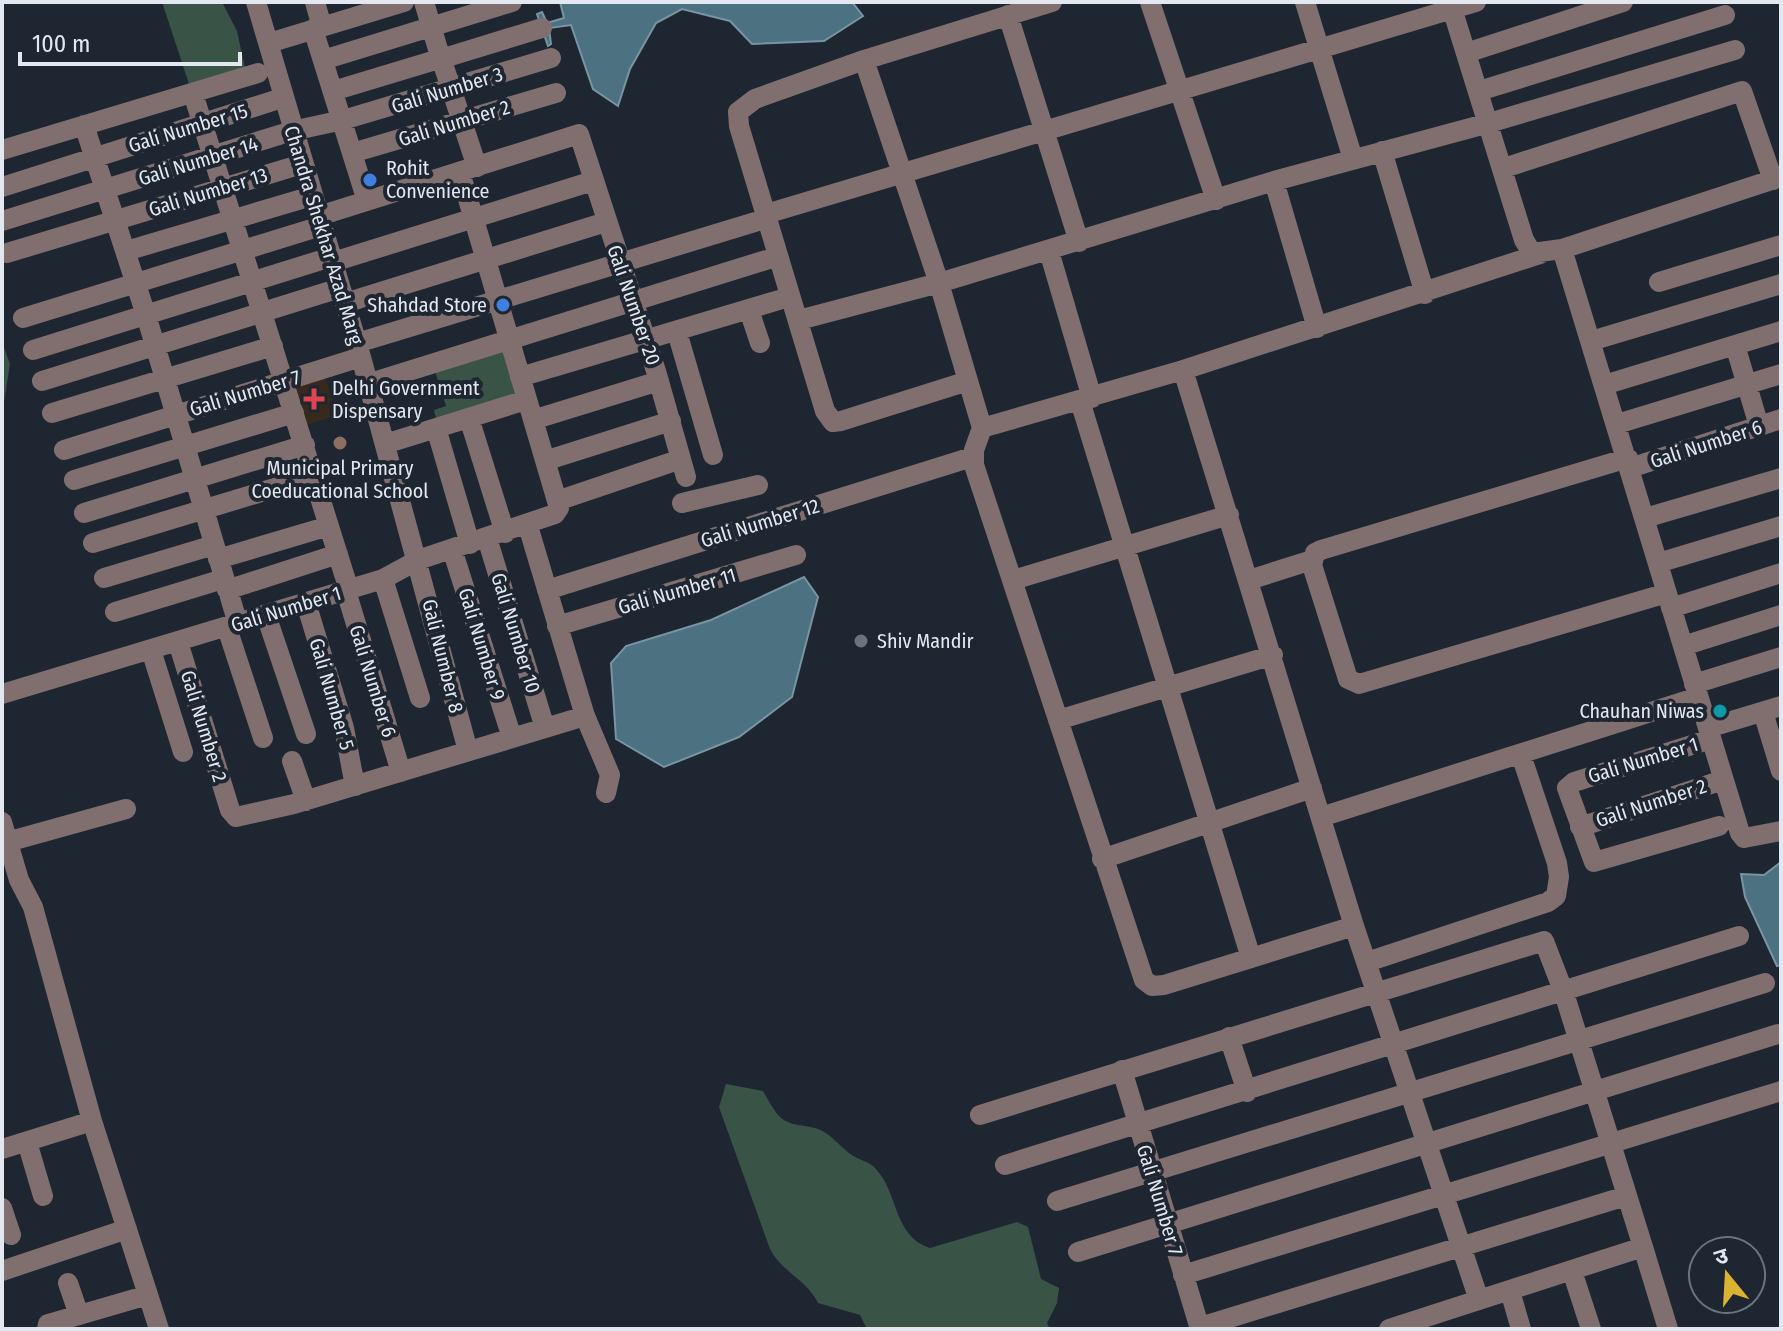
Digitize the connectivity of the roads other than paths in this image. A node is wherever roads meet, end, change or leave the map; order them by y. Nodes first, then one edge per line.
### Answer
1 (256, 2) edge
2 (315, 2) edge
3 (404, 2) edge
4 (424, 2) edge
5 (512, 2) edge
6 (1052, 2) edge
7 (1150, 2) edge
8 (1305, 2) edge
9 (1476, 2) edge
10 (1623, 2) edge
11 (1451, 6) edge
12 (996, 13) edge
13 (1725, 15) dead end
14 (431, 27) junction
15 (318, 28) junction
16 (542, 28) dead end
17 (269, 43) junction
18 (1318, 50) junction
19 (1735, 50) dead end
20 (1466, 53) junction
21 (551, 58) dead end
22 (441, 59) junction
23 (323, 60) junction
24 (864, 60) junction
25 (258, 73) dead end
26 (451, 89) junction
27 (333, 91) junction
28 (1479, 91) junction
29 (1178, 92) junction
30 (556, 93) dead end
31 (282, 98) junction
32 (199, 113) junction
33 (343, 120) junction
34 (461, 121) junction
35 (1489, 123) junction
36 (84, 125) junction
37 (292, 131) junction
38 (1043, 133) junction
39 (2, 150) edge
40 (1382, 151) junction
41 (352, 153) junction
42 (94, 157) junction
43 (213, 157) junction
44 (1353, 159) junction
45 (302, 164) junction
46 (1504, 168) junction
47 (468, 169) junction
48 (904, 176) junction
49 (1777, 178) edge
50 (593, 181) junction
51 (1274, 181) junction
52 (2, 187) edge
53 (222, 188) junction
54 (104, 190) junction
55 (312, 196) junction
56 (1216, 200) junction
57 (367, 201) junction
58 (757, 213) junction
59 (473, 219) junction
60 (114, 220) junction
61 (232, 220) junction
62 (2, 221) edge
63 (320, 221) junction
64 (606, 222) junction
65 (1079, 242) junction
66 (1781, 245) edge
67 (1562, 249) junction
68 (126, 251) junction
69 (1049, 251) junction
70 (242, 252) junction
71 (7, 253) dead end
72 (1540, 254) junction
73 (332, 259) junction
74 (486, 260) junction
75 (766, 260) junction
76 (619, 263) junction
77 (252, 282) junction
78 (1659, 282) dead end
79 (136, 283) junction
80 (939, 283) junction
81 (1781, 284) edge
82 (1425, 294) junction
83 (342, 296) junction
84 (779, 300) junction
85 (497, 301) junction
86 (632, 302) junction
87 (749, 310) junction
88 (262, 313) junction
89 (146, 315) junction
90 (28, 317) dead end
91 (794, 326) junction
92 (1317, 328) junction
93 (1781, 331) edge
94 (677, 332) junction
95 (509, 341) junction
96 (644, 341) junction
97 (1591, 341) junction
98 (760, 343) dead end
99 (1735, 345) junction
100 (155, 346) junction
101 (273, 346) junction
102 (33, 350) dead end
103 (359, 350) junction
104 (1183, 370) junction
105 (1781, 374) edge
106 (520, 377) junction
107 (165, 380) junction
108 (42, 381) dead end
109 (284, 381) junction
110 (659, 381) junction
111 (968, 381) junction
112 (367, 384) junction
113 (1604, 385) junction
114 (1747, 385) junction
115 (526, 400) junction
116 (1086, 400) junction
117 (52, 413) dead end
118 (294, 413) junction
119 (175, 415) junction
120 (469, 418) junction
121 (539, 418) dead end
122 (1781, 419) edge
123 (671, 421) junction
124 (1617, 424) junction
125 (1759, 426) junction
126 (436, 428) junction
127 (982, 428) junction
128 (385, 444) junction
129 (305, 445) junction
130 (185, 446) junction
131 (64, 450) dead end
132 (713, 455) dead end
133 (972, 457) junction
134 (554, 458) dead end
135 (1629, 463) junction
136 (314, 476) junction
137 (1781, 478) edge
138 (196, 479) junction
139 (74, 480) dead end
140 (758, 485) dead end
141 (557, 501) junction
142 (682, 503) dead end
143 (205, 509) junction
144 (84, 513) dead end
145 (1229, 515) junction
146 (1645, 518) junction
147 (329, 526) junction
148 (528, 526) junction
149 (1781, 526) edge
150 (479, 541) junction
151 (93, 543) dead end
152 (1126, 546) junction
153 (338, 554) junction
154 (796, 555) dead end
155 (418, 560) junction
156 (1312, 560) junction
157 (1658, 563) junction
158 (220, 568) junction
159 (1781, 573) edge
160 (104, 578) dead end
161 (383, 579) junction
162 (1013, 580) junction
163 (1249, 580) junction
164 (348, 590) junction
165 (547, 590) junction
166 (1669, 600) junction
167 (306, 603) junction
168 (115, 612) dead end
169 (266, 615) junction
170 (1781, 615) edge
171 (232, 626) junction
172 (557, 626) junction
173 (178, 642) junction
174 (1683, 646) junction
175 (151, 650) junction
176 (1273, 655) junction
177 (1781, 657) edge
178 (1167, 687) junction
179 (1696, 690) junction
180 (2, 694) edge
181 (420, 698) dead end
182 (1772, 709) edge
183 (585, 716) junction
184 (1058, 720) junction
185 (545, 728) junction
186 (1710, 733) junction
187 (306, 734) dead end
188 (263, 738) dead end
189 (512, 738) junction
190 (468, 751) junction
191 (183, 752) dead end
192 (1521, 755) junction
193 (292, 761) dead end
194 (1781, 771) edge
195 (401, 772) junction
196 (1723, 780) junction
197 (355, 786) junction
198 (1312, 788) junction
199 (606, 793) dead end
200 (306, 801) junction
201 (126, 809) dead end
202 (1321, 817) junction
203 (1208, 822) junction
204 (1719, 826) dead end
205 (1580, 827) junction
206 (1781, 831) edge
207 (5, 832) edge
208 (1102, 859) junction
209 (10, 883) edge
210 (1354, 926) junction
211 (1739, 936) dead end
212 (1251, 958) junction
213 (1367, 962) junction
214 (1765, 983) dead end
215 (1378, 991) junction
216 (1564, 993) junction
217 (1778, 1034) dead end
218 (1229, 1037) junction
219 (1579, 1039) junction
220 (1395, 1046) junction
221 (1122, 1070) junction
222 (1594, 1091) junction
223 (1781, 1091) edge
224 (1247, 1092) junction
225 (1411, 1092) junction
226 (980, 1115) dead end
227 (92, 1121) junction
228 (1137, 1124) junction
229 (27, 1142) junction
230 (1610, 1144) junction
231 (1429, 1145) junction
232 (2, 1149) edge
233 (1005, 1165) dead end
234 (1153, 1173) junction
235 (1446, 1194) junction
236 (43, 1196) dead end
237 (1626, 1196) junction
238 (1057, 1201) dead end
239 (2, 1208) edge
240 (1168, 1224) junction
241 (127, 1229) junction
242 (11, 1235) dead end
243 (1462, 1246) junction
244 (1643, 1247) junction
245 (1078, 1252) dead end
246 (2, 1271) edge
247 (1572, 1271) junction
248 (1183, 1275) junction
249 (68, 1283) dead end
250 (1510, 1291) junction
251 (148, 1295) junction
252 (1479, 1300) junction
253 (79, 1315) junction
254 (1200, 1328) edge
255 (47, 1329) edge
256 (159, 1329) edge
257 (1389, 1329) edge
258 (1521, 1329) edge
259 (1591, 1329) edge
260 (1668, 1329) edge

1 - 17 street, Chandra Shekhar Azad Marg
2 - 15 street
3 - 15 street
4 - 14 street
5 - 14 street
6 - 12 street
7 - 29 street
8 - 18 street
9 - 11 street, Gali Number 7
10 - 20 street
11 - 18 street, Gali Number 7
11 - 20 street
12 - 24 street
12 - 38 street
13 - 28 street
14 - 22 street
14 - 23 street
15 - 17 street
15 - 23 street
16 - 22 street
17 - 31 street, Chandra Shekhar Azad Marg
18 - 29 street, Gali Number 7
18 - 44 street
19 - 35 street
20 - 28 street
21 - 26 street, Gali Number 3
22 - 26 street
22 - 27 street
23 - 27 street
24 - 48 street
24 - 58 street
25 - 36 street
26 - 33 street, Gali Number 3
26 - 34 street
27 - 33 street
28 - 35 street
29 - 38 street, Gali Number 7
29 - 56 street
30 - 34 street, Gali Number 2
31 - 32 street, Gali Number 15
31 - 37 street, Chandra Shekhar Azad Marg
32 - 42 street, Gali Number 15
32 - 43 street, Gali Number 6
33 - 37 street, Gali Number 3
33 - 41 street
34 - 41 street, Gali Number 2
34 - 47 street
35 - 40 street
35 - 46 street
36 - 39 street
36 - 42 street
37 - 43 street, Gali Number 14
37 - 45 street, Chandra Shekhar Azad Marg
38 - 48 street, Gali Number 7
38 - 65 street
40 - 44 street
40 - 82 street
41 - 57 street
42 - 52 street, Gali Number 15
42 - 54 street
43 - 53 street, Gali Number 6
43 - 54 street, Gali Number 14
44 - 51 street
45 - 53 street, Gali Number 13
45 - 55 street, Chandra Shekhar Azad Marg
46 - 49 street
46 - 72 street
47 - 50 street, Gali Number 20
47 - 57 street
47 - 59 street
48 - 58 street, Gali Number 7
48 - 80 street
49 - 67 street
50 - 59 street
50 - 64 street, Gali Number 20
51 - 56 street
51 - 92 street
53 - 60 street, Gali Number 13
53 - 61 street, Gali Number 6
54 - 60 street
54 - 62 street, Gali Number 14
55 - 61 street
55 - 63 street, Chandra Shekhar Azad Marg
56 - 65 street
57 - 63 street
58 - 75 street
58 - 76 street, Gali Number 7
58 - 91 street
59 - 73 street
59 - 74 street
60 - 68 street
60 - 71 street
61 - 68 street
61 - 70 street, Gali Number 6
63 - 70 street
63 - 73 street, Chandra Shekhar Azad Marg
64 - 74 street
64 - 76 street, Gali Number 20
65 - 69 street
66 - 78 street
67 - 72 street
67 - 97 street
68 - 79 street
69 - 80 street
69 - 116 street
70 - 77 street, Gali Number 6
70 - 79 street
72 - 82 street
73 - 77 street
73 - 83 street, Chandra Shekhar Azad Marg
74 - 83 street
74 - 85 street
75 - 84 street
75 - 86 street
76 - 85 street, Gali Number 7
76 - 86 street, Gali Number 20
77 - 88 street, Gali Number 6
77 - 89 street
79 - 89 street
79 - 90 street
80 - 91 street
80 - 111 street
81 - 97 street
82 - 92 street
83 - 88 street
83 - 103 street, Chandra Shekhar Azad Marg
84 - 87 street
84 - 91 street
85 - 95 street
85 - 103 street, Gali Number 7
86 - 95 street
86 - 96 street, Gali Number 20
87 - 94 street
87 - 98 street
88 - 100 street
88 - 101 street, Gali Number 6
89 - 100 street
89 - 102 street
91 - 111 street
92 - 104 street
93 - 99 street
94 - 96 street
94 - 132 street
95 - 106 street
95 - 112 street
96 - 106 street
96 - 110 street, Gali Number 20
97 - 113 street
99 - 113 street
99 - 114 street
100 - 107 street
100 - 108 street
101 - 107 street
101 - 109 street, Gali Number 6
103 - 109 street, Gali Number 7
103 - 112 street, Chandra Shekhar Azad Marg
104 - 116 street
104 - 145 street
105 - 114 street
106 - 115 street
107 - 117 street
107 - 119 street
109 - 118 street, Gali Number 6
109 - 119 street, Gali Number 7
110 - 121 street
110 - 123 street, Gali Number 20
111 - 127 street
112 - 128 street, Chandra Shekhar Azad Marg
113 - 124 street
114 - 124 street
114 - 125 street
115 - 120 street
115 - 141 street
116 - 127 street
116 - 152 street
118 - 129 street, Gali Number 6
118 - 130 street
119 - 130 street
119 - 131 street, Gali Number 7
120 - 126 street
120 - 150 street
122 - 125 street, Gali Number 6
123 - 134 street
123 - 141 street, Gali Number 20
124 - 135 street
125 - 135 street, Gali Number 6
126 - 128 street
126 - 150 street
127 - 133 street
128 - 155 street, Chandra Shekhar Azad Marg
129 - 136 street, Gali Number 6
129 - 138 street
130 - 138 street
130 - 139 street
133 - 162 street
133 - 165 street, Gali Number 12
135 - 146 street
135 - 156 street, Gali Number 6
136 - 143 street
136 - 147 street, Gali Number 6
137 - 146 street
138 - 143 street
138 - 144 street
140 - 142 street
141 - 148 street, Gali Number 1
143 - 151 street
143 - 158 street
145 - 152 street
145 - 163 street
146 - 157 street
147 - 153 street, Gali Number 6
147 - 158 street
148 - 150 street, Gali Number 1
148 - 165 street
149 - 157 street
150 - 155 street, Gali Number 1
150 - 185 street, Gali Number 10
150 - 189 street, Gali Number 9
152 - 162 street
152 - 178 street
153 - 158 street
153 - 164 street, Gali Number 6
154 - 172 street, Gali Number 11
155 - 161 street, Gali Number 1
155 - 190 street, Gali Number 8
156 - 163 street, Gali Number 6
156 - 166 street
157 - 166 street
158 - 160 street
158 - 168 street
158 - 171 street
159 - 166 street
161 - 164 street, Gali Number 1
161 - 181 street
162 - 184 street
163 - 176 street
164 - 167 street, Gali Number 1
164 - 195 street, Gali Number 6
165 - 172 street
166 - 174 street
167 - 169 street, Gali Number 1
167 - 197 street, Gali Number 5
169 - 171 street, Gali Number 1
169 - 187 street
170 - 174 street
171 - 173 street, Gali Number 1
171 - 188 street
172 - 183 street
173 - 175 street, Gali Number 1
173 - 200 street, Gali Number 2
174 - 179 street
175 - 180 street, Gali Number 1
175 - 191 street
176 - 178 street
176 - 198 street
177 - 179 street
178 - 184 street
178 - 203 street
179 - 186 street
179 - 192 street
182 - 186 street, Gali Number 1
182 - 194 street
183 - 185 street
183 - 199 street
184 - 208 street
185 - 189 street
186 - 196 street
186 - 205 street, Gali Number 1
189 - 190 street
190 - 195 street
192 - 202 street
192 - 213 street
193 - 200 street
195 - 197 street
196 - 205 street, Gali Number 2
196 - 206 street
197 - 200 street
198 - 202 street
198 - 203 street
201 - 207 street
202 - 210 street
203 - 208 street
203 - 212 street
204 - 205 street
207 - 209 street
208 - 212 street
209 - 227 street
210 - 212 street
210 - 213 street
211 - 216 street
213 - 215 street
214 - 219 street
215 - 216 street
215 - 218 street
215 - 220 street
216 - 219 street
216 - 220 street
217 - 222 street
218 - 221 street
218 - 224 street
219 - 222 street
219 - 225 street
220 - 224 street
220 - 225 street
221 - 226 street
221 - 228 street, Gali Number 7
222 - 230 street
222 - 231 street
223 - 230 street
224 - 228 street
225 - 231 street
225 - 234 street
227 - 229 street
227 - 241 street
228 - 233 street
228 - 234 street, Gali Number 7
229 - 232 street
229 - 236 street
230 - 235 street
230 - 237 street
231 - 235 street
231 - 240 street
234 - 238 street
234 - 240 street, Gali Number 7
235 - 243 street
235 - 248 street
237 - 243 street
237 - 244 street
239 - 242 street
240 - 245 street
240 - 248 street, Gali Number 7
241 - 246 street
241 - 251 street
243 - 252 street
243 - 254 street
244 - 247 street
244 - 260 street
247 - 250 street
247 - 259 street
248 - 254 street, Gali Number 7
249 - 253 street
250 - 252 street
250 - 258 street
251 - 253 street
251 - 256 street
252 - 257 street
253 - 255 street

